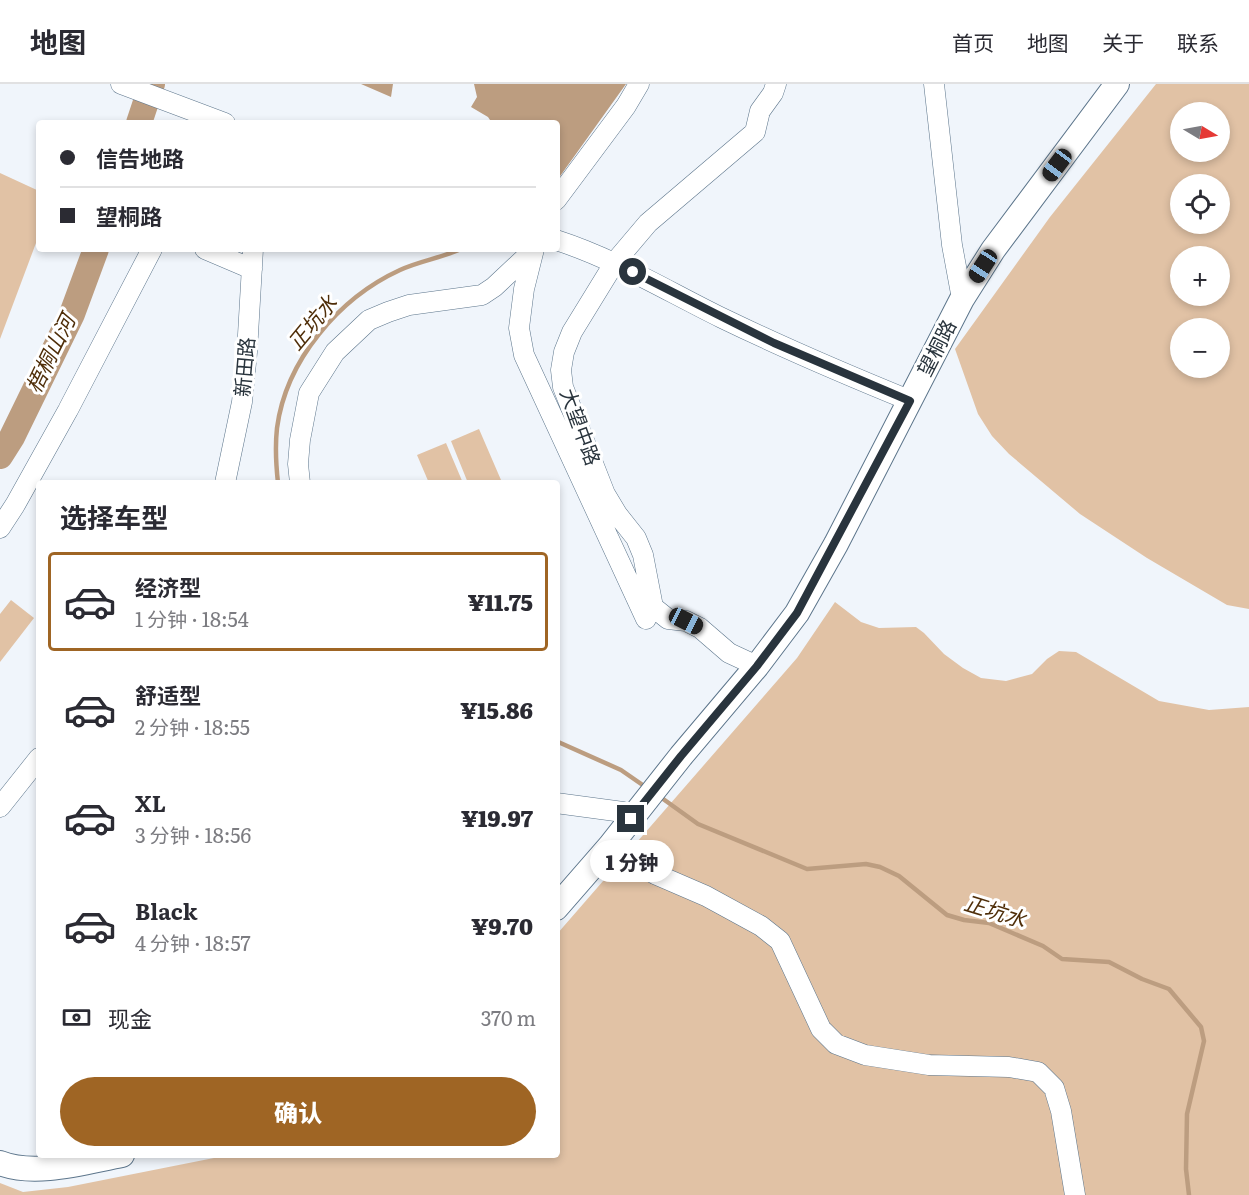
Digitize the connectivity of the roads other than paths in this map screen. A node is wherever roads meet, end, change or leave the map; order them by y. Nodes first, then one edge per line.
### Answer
1 (121, 84) edge
2 (639, 84) edge
3 (776, 84) edge
4 (934, 84) edge
5 (1117, 84) edge
6 (216, 120) edge
7 (560, 195) edge
8 (560, 241) edge
9 (150, 252) edge
10 (212, 252) edge
11 (253, 252) edge
12 (530, 252) edge
13 (531, 252) edge
14 (615, 262) junction
15 (252, 269) junction
16 (962, 299) junction
17 (910, 401) junction
18 (226, 480) edge
19 (300, 480) edge
20 (0, 528) edge
21 (646, 619) dead end
22 (757, 666) junction
23 (36, 762) edge
24 (560, 804) edge
25 (0, 807) edge
26 (635, 813) junction
27 (610, 846) junction
28 (560, 903) edge
29 (107, 1158) edge
30 (0, 1163) edge
31 (1075, 1195) edge

1 - 6 street
2 - 7 street
3 - 14 street, 大望中路
4 - 16 street
5 - 16 main road, 望桐路
8 - 14 street
9 - 20 street
10 - 15 street
11 - 15 street, 新田路
12 - 19 street
13 - 21 street
14 - 17 street
14 - 22 street, 大望中路
15 - 18 street, 新田路
16 - 17 main road, 望桐路
17 - 22 main road, 望桐路
22 - 26 main road, 望桐路
23 - 25 street
24 - 26 street
26 - 27 main road, 望桐路
27 - 28 main road, 望桐路
27 - 31 street
29 - 30 main road

